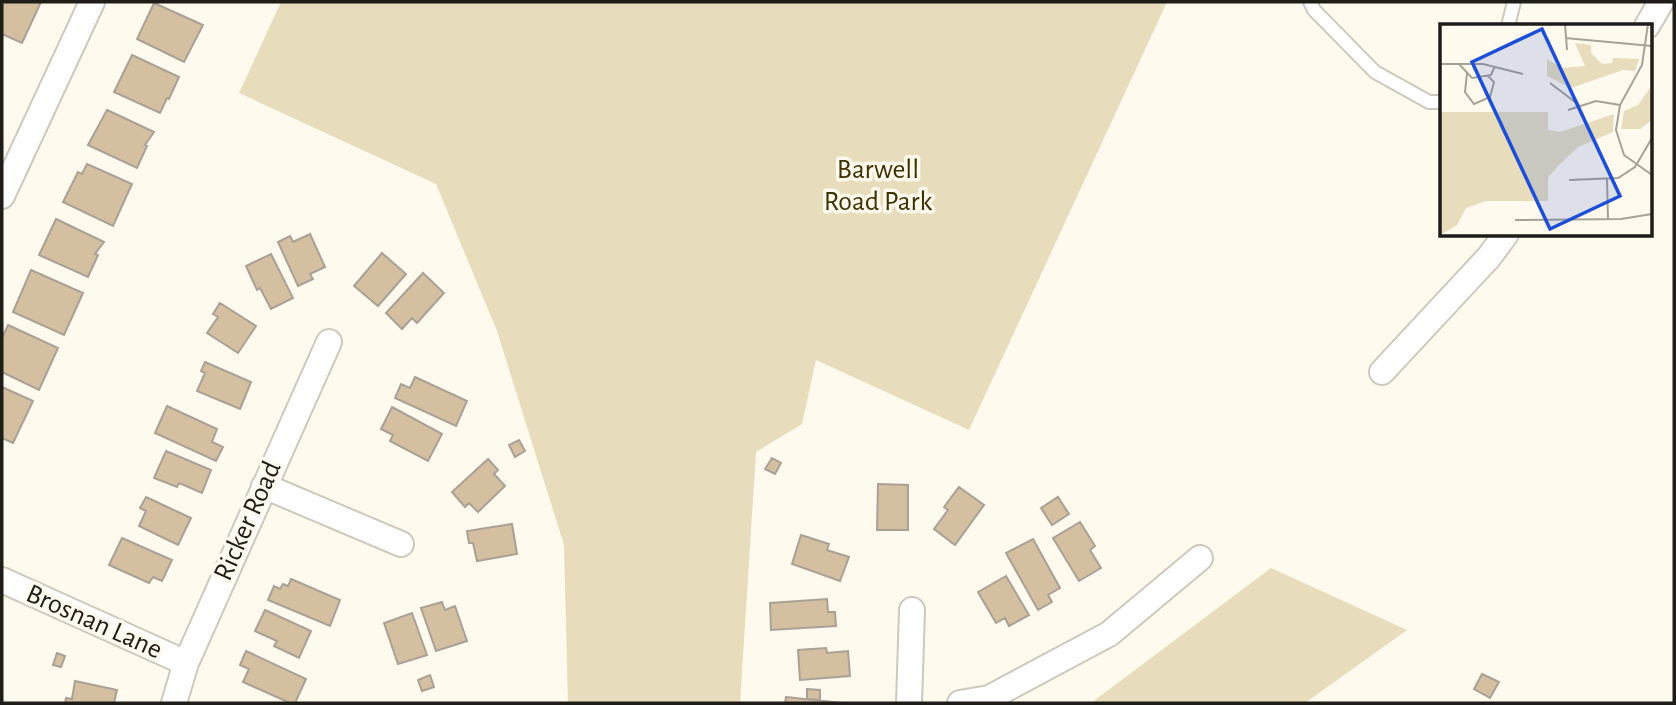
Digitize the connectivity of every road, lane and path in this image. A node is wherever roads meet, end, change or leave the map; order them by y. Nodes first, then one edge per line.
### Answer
1 (92, 2) edge
2 (1310, 2) edge
3 (1514, 2) edge
4 (1661, 2) edge
5 (1508, 24) edge
6 (1648, 24) edge
7 (1440, 102) edge
8 (2, 196) edge
9 (1505, 236) edge
10 (329, 342) dead end
11 (1382, 372) dead end
12 (264, 486) junction
13 (401, 544) dead end
14 (1200, 558) dead end
15 (2, 580) edge
16 (912, 610) dead end
17 (186, 663) junction
18 (174, 703) edge
19 (909, 703) edge
20 (960, 703) edge

1 - 8 street
2 - 7 lane
3 - 5 lane
4 - 6 street
9 - 11 street
10 - 12 street, Ricker Road
12 - 13 street
12 - 17 street, Ricker Road
14 - 20 street
15 - 17 street, Brosnan Lane
16 - 19 street
17 - 18 street, Ricker Road

